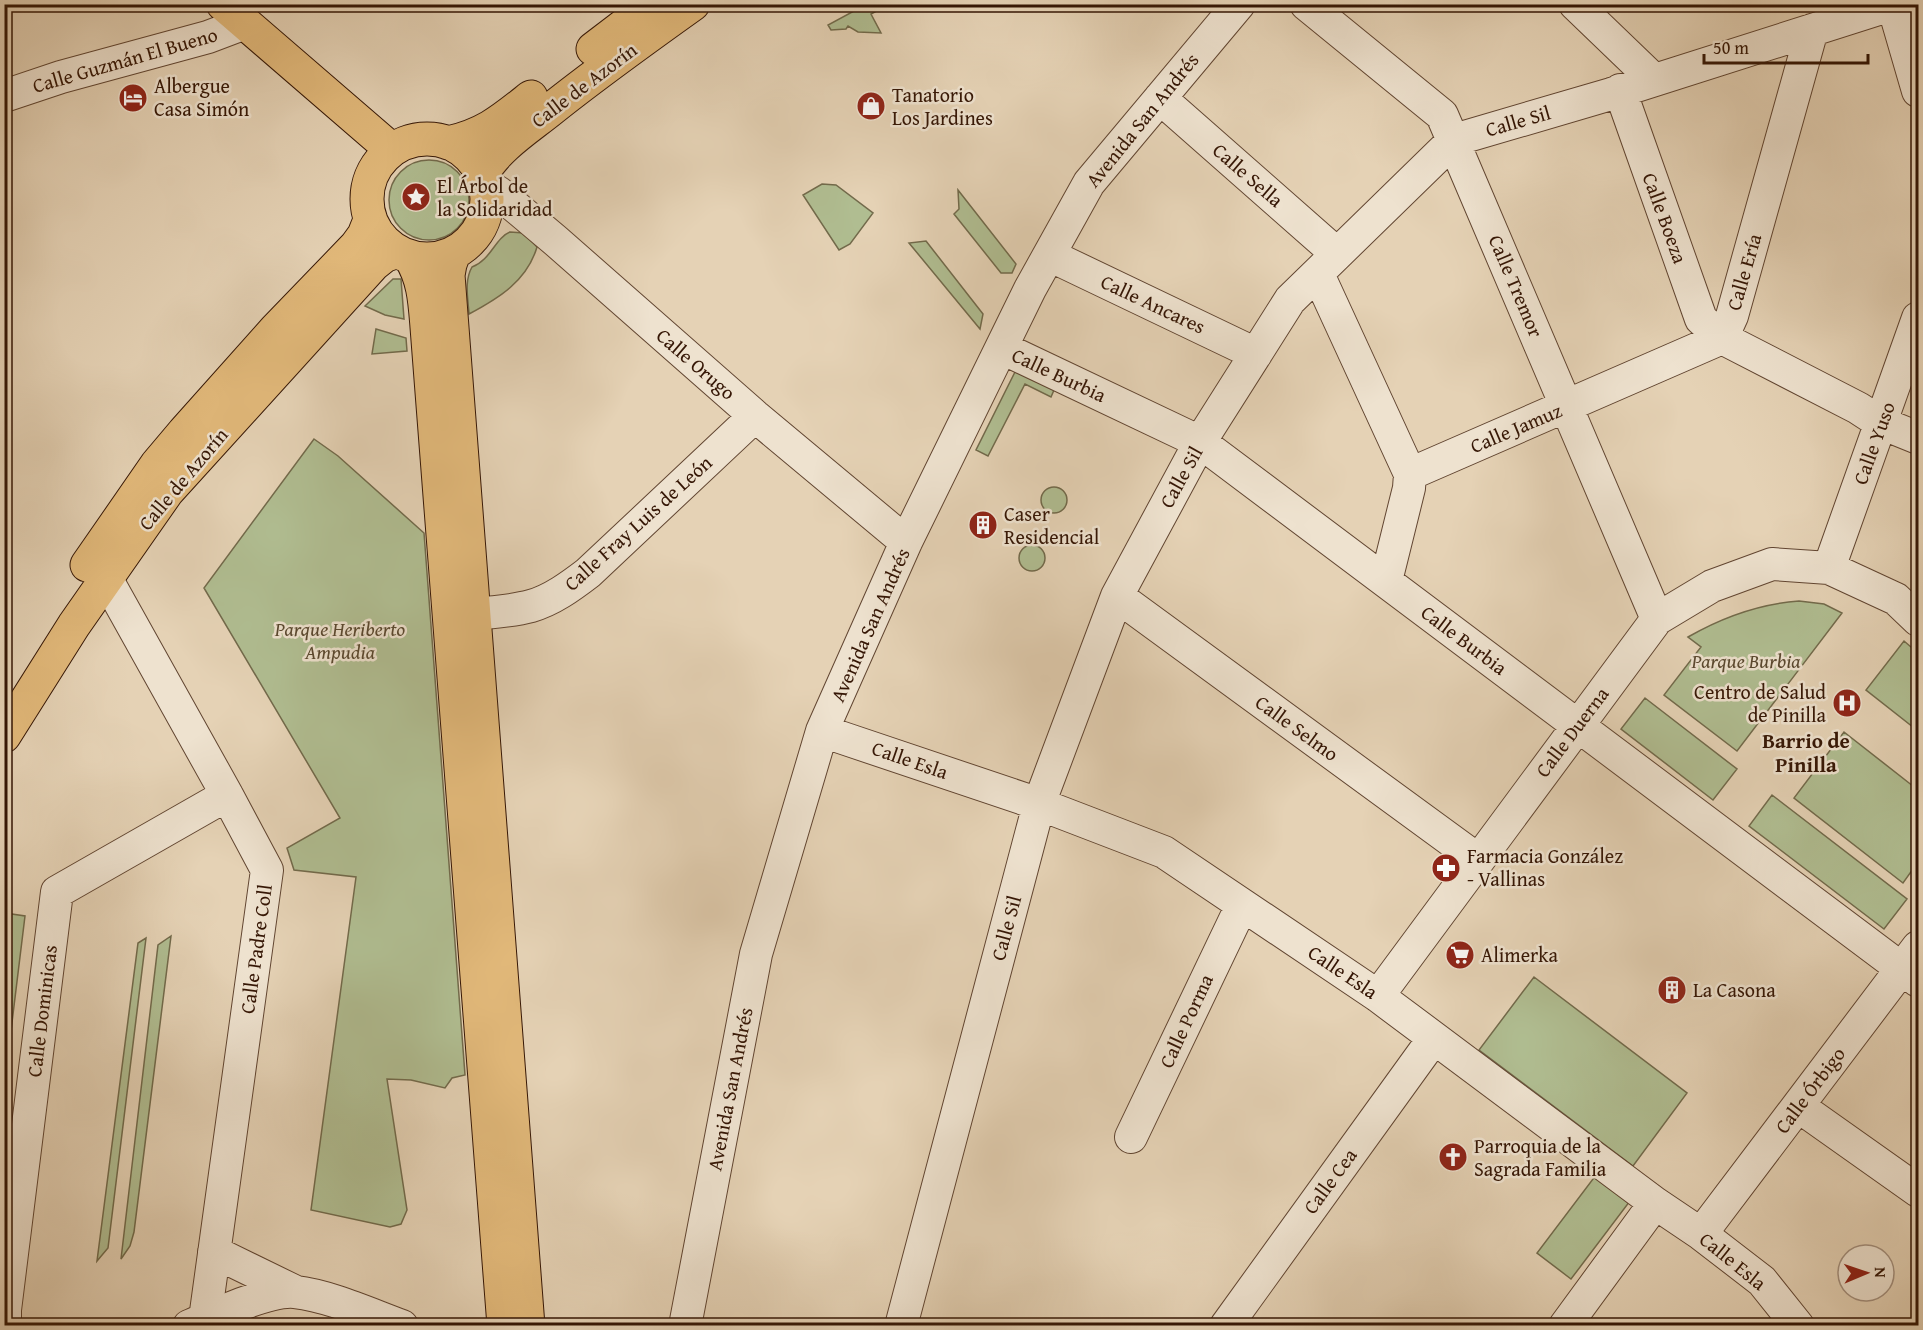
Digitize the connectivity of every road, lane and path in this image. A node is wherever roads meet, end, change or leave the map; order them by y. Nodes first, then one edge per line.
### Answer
1 (652, 4) edge
2 (693, 4) edge
3 (1239, 4) edge
4 (1306, 4) edge
5 (1575, 4) edge
6 (1893, 5) edge
7 (234, 14) edge
8 (1825, 19) edge
9 (1654, 80) junction
10 (1620, 90) junction
11 (1918, 91) edge
12 (4, 96) edge
13 (1160, 98) junction
14 (1454, 140) junction
15 (448, 143) junction
16 (392, 150) junction
17 (484, 179) junction
18 (370, 220) junction
19 (454, 253) junction
20 (403, 254) junction
21 (1049, 255) junction
22 (1327, 264) junction
23 (1918, 318) edge
24 (1722, 338) junction
25 (1002, 348) junction
26 (1256, 354) junction
27 (1567, 406) junction
28 (756, 416) junction
29 (1881, 423) junction
30 (1918, 438) edge
31 (1200, 442) junction
32 (1410, 474) junction
33 (906, 542) junction
34 (1829, 568) junction
35 (106, 578) junction
36 (1386, 581) junction
37 (1117, 596) junction
38 (474, 614) junction
39 (1657, 619) junction
40 (1918, 620) edge
41 (4, 697) edge
42 (1577, 724) junction
43 (822, 731) junction
44 (4, 736) edge
45 (227, 795) junction
46 (1039, 804) junction
47 (1478, 860) junction
48 (1242, 905) junction
49 (1913, 965) edge
50 (1378, 996) junction
51 (1434, 1038) junction
52 (1798, 1106) junction
53 (1131, 1137) dead end
54 (1918, 1191) edge
55 (1655, 1203) junction
56 (1701, 1234) junction
57 (214, 1252) junction
58 (294, 1291) junction
59 (197, 1322) edge
60 (5, 1326) edge
61 (402, 1326) edge
62 (504, 1326) edge
63 (528, 1326) edge
64 (686, 1326) edge
65 (901, 1326) edge
66 (1226, 1326) edge
67 (1565, 1326) edge
68 (1798, 1326) edge

1 - 15 main road, Calle de Azorín
2 - 17 main road, Calle de Azorín
3 - 13 street, Avenida San Andrés
4 - 14 street, Calle Tremor
5 - 9 street
6 - 8 street, Calle Sil
6 - 11 street
7 - 12 street, Calle Guzmán El Bueno
7 - 16 main road
8 - 9 street, Calle Sil
8 - 24 street, Calle Ería
9 - 10 street, Calle Sil
10 - 14 street, Calle Sil
10 - 24 street, Calle Boeza
13 - 21 street, Avenida San Andrés
13 - 22 street, Calle Sella
14 - 22 street, Calle Sil
14 - 27 street, Calle Tremor
15 - 16 main road
15 - 17 main road
16 - 18 main road
17 - 19 main road
17 - 28 street, Calle Orugo
18 - 20 main road
18 - 41 main road, Calle de Azorín
19 - 20 main road
19 - 38 main road
20 - 35 main road, Calle de Azorín
20 - 62 main road
21 - 25 street, Avenida San Andrés
21 - 26 street, Calle Ancares
22 - 26 street, Calle Sil
22 - 32 street, Calle Sella
23 - 29 street, Calle Yuso
24 - 27 street, Calle Jamuz
24 - 29 street
25 - 31 street, Calle Burbia
25 - 33 street, Avenida San Andrés
26 - 31 street, Calle Sil
27 - 32 street, Calle Jamuz
27 - 39 street, Calle Tremor
28 - 33 street, Calle Orugo
28 - 38 street, Calle Fray Luis de León
29 - 30 street
29 - 34 street, Calle Yuso
31 - 36 street, Calle Burbia
31 - 37 street, Calle Sil
32 - 36 street
33 - 43 street, Avenida San Andrés
34 - 39 street, Calle Duerna
34 - 40 street
35 - 44 main road, Calle de Azorín
35 - 45 street, Calle Padre Coll
36 - 42 street, Calle Burbia
37 - 46 street, Calle Sil
37 - 47 street, Calle Selmo
38 - 63 main road
39 - 42 street, Calle Duerna
42 - 47 street, Calle Duerna
42 - 49 street, Calle Burbia
43 - 46 street, Calle Esla
43 - 64 street, Avenida San Andrés
45 - 57 street, Calle Padre Coll
45 - 60 street, Calle Dominicas
46 - 48 street, Calle Esla
46 - 65 street, Calle Sil
47 - 50 street, Calle Duerna
48 - 50 street, Calle Esla
48 - 53 street, Calle Porma
49 - 52 street, Calle Órbigo
50 - 51 street, Calle Esla
51 - 55 street, Calle Esla
51 - 66 street, Calle Cea
52 - 54 street
52 - 56 street, Calle Órbigo
55 - 56 street, Calle Esla
55 - 67 street
56 - 68 street, Calle Esla
57 - 58 street
57 - 59 street, Calle Padre Coll
58 - 59 street
58 - 61 street

